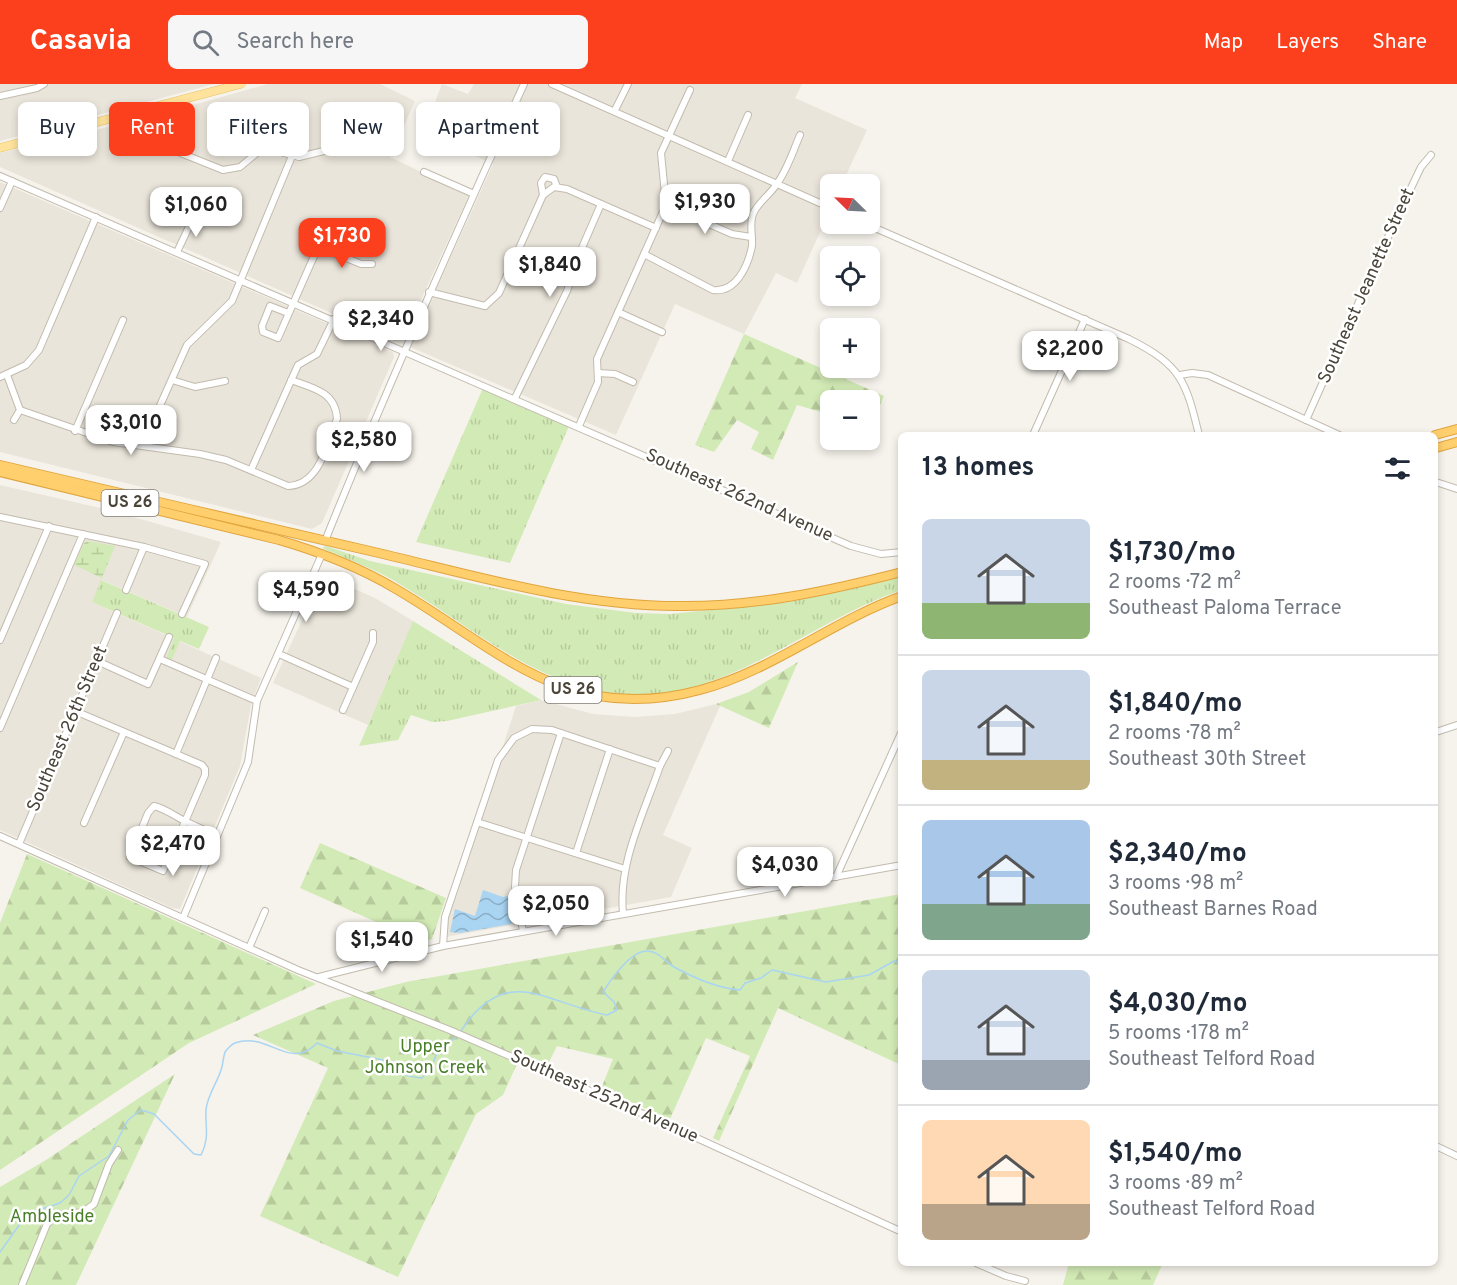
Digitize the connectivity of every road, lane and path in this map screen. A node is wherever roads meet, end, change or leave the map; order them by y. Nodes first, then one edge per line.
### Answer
1 (44, 84) edge
2 (241, 84) edge
3 (524, 84) edge
4 (552, 84) edge
5 (628, 84) edge
6 (690, 90) dead end
7 (0, 96) edge
8 (173, 102) edge
9 (615, 110) junction
10 (748, 115) dead end
11 (109, 119) edge
12 (669, 135) junction
13 (800, 135) dead end
14 (0, 148) edge
15 (1431, 155) dead end
16 (187, 156) edge
17 (255, 156) edge
18 (292, 156) edge
19 (728, 161) junction
20 (424, 172) dead end
21 (0, 176) edge
22 (12, 181) junction
23 (778, 184) junction
24 (554, 188) junction
25 (474, 194) junction
26 (543, 195) junction
27 (820, 203) edge
28 (601, 204) junction
29 (666, 205) junction
30 (0, 208) edge
31 (195, 214) dead end
32 (96, 217) junction
33 (329, 222) dead end
34 (656, 228) junction
35 (880, 230) edge
36 (751, 237) junction
37 (317, 246) junction
38 (177, 252) junction
39 (645, 254) junction
40 (372, 264) dead end
41 (241, 279) junction
42 (429, 292) junction
43 (275, 294) junction
44 (292, 301) junction
45 (270, 306) junction
46 (485, 306) junction
47 (618, 312) junction
48 (489, 313) dead end
49 (288, 314) junction
50 (334, 319) junction
51 (1085, 319) junction
52 (123, 320) dead end
53 (662, 332) dead end
54 (404, 349) junction
55 (598, 373) junction
56 (1180, 375) junction
57 (3, 376) edge
58 (172, 380) junction
59 (291, 380) junction
60 (225, 381) dead end
61 (633, 382) dead end
62 (515, 398) junction
63 (20, 410) junction
64 (14, 420) dead end
65 (1306, 420) junction
66 (579, 426) junction
67 (1457, 429) edge
68 (75, 431) junction
69 (1034, 432) edge
70 (1198, 432) edge
71 (1332, 432) edge
72 (1438, 434) edge
73 (1457, 442) edge
74 (148, 446) junction
75 (1438, 447) edge
76 (0, 465) edge
77 (251, 470) junction
78 (0, 472) edge
79 (1438, 483) edge
80 (1457, 489) edge
81 (0, 516) edge
82 (49, 526) junction
83 (83, 534) junction
84 (260, 536) junction
85 (325, 541) junction
86 (144, 547) junction
87 (898, 552) edge
88 (322, 554) junction
89 (898, 573) edge
90 (126, 590) dead end
91 (898, 598) edge
92 (117, 613) dead end
93 (182, 614) dead end
94 (0, 620) edge
95 (7, 623) junction
96 (373, 633) dead end
97 (169, 638) dead end
98 (0, 640) edge
99 (279, 654) junction
100 (216, 658) dead end
101 (160, 659) junction
102 (97, 661) junction
103 (207, 680) junction
104 (353, 687) junction
105 (257, 701) junction
106 (343, 710) dead end
107 (75, 711) junction
108 (1457, 725) edge
109 (0, 728) edge
110 (1438, 731) edge
111 (124, 732) junction
112 (561, 733) junction
113 (898, 740) edge
114 (610, 749) junction
115 (668, 751) dead end
116 (176, 754) junction
117 (660, 766) junction
118 (185, 821) junction
119 (477, 822) junction
120 (84, 823) dead end
121 (0, 836) edge
122 (217, 836) junction
123 (527, 837) junction
124 (19, 844) junction
125 (576, 853) junction
126 (898, 866) edge
127 (625, 869) junction
128 (836, 877) junction
129 (265, 911) dead end
130 (622, 913) junction
131 (183, 918) junction
132 (524, 931) junction
133 (443, 946) junction
134 (249, 948) junction
135 (317, 977) junction
136 (1438, 1147) edge
137 (118, 1150) dead end
138 (1457, 1156) edge
139 (898, 1230) edge
140 (983, 1266) edge
141 (1025, 1281) dead end
142 (22, 1285) edge

1 - 7 street
2 - 8 main road
3 - 25 street
4 - 9 street
5 - 9 street
6 - 12 street
9 - 12 street
10 - 19 street
11 - 14 main road
12 - 19 street
12 - 29 street
13 - 23 street
15 - 65 street, Southeast Jeanette Street
16 - 17 street
18 - 41 street
19 - 23 street
20 - 25 street
21 - 22 street, Southeast 262nd Avenue
22 - 30 street
22 - 32 street, Southeast 262nd Avenue
23 - 27 street
23 - 36 street
24 - 26 street
24 - 26 street
24 - 28 street
25 - 42 street
26 - 46 street
28 - 34 street
28 - 62 street
29 - 34 street
29 - 36 street
31 - 38 street
32 - 38 street, Southeast 262nd Avenue
32 - 57 street
33 - 37 street
34 - 39 street
35 - 51 street
36 - 39 street
37 - 40 street
37 - 44 street
38 - 41 street, Southeast 262nd Avenue
39 - 47 street
41 - 43 street, Southeast 262nd Avenue
41 - 58 street
42 - 46 street
42 - 54 street
43 - 44 street, Southeast 262nd Avenue
43 - 45 street
44 - 49 street
44 - 50 street, Southeast 262nd Avenue
45 - 49 street
45 - 49 street
46 - 48 street
47 - 53 street
47 - 55 street
50 - 54 street, Southeast 262nd Avenue
50 - 59 street
51 - 56 street
51 - 69 street
52 - 68 street
54 - 62 street, Southeast 262nd Avenue
54 - 85 street
55 - 61 street
55 - 66 street
56 - 65 street
56 - 70 street
57 - 63 street
58 - 60 street
58 - 74 street
59 - 77 street
59 - 77 street
62 - 66 street, Southeast 262nd Avenue
63 - 64 street
63 - 68 street
65 - 71 street
66 - 87 street, Southeast 262nd Avenue
67 - 72 highway
68 - 74 street
73 - 75 highway
74 - 77 street
76 - 85 highway, US 26
78 - 84 highway, US 26
79 - 80 street
81 - 82 street
82 - 83 street
82 - 95 street
83 - 86 street
83 - 109 street
84 - 85 highway
84 - 88 highway, US 26
85 - 89 highway, US 26
86 - 90 street
86 - 93 street
88 - 91 highway, US 26
88 - 99 street
92 - 102 street, Southeast 26th Street
94 - 95 street
95 - 98 street
96 - 104 street
97 - 101 street
99 - 104 street
99 - 105 street
100 - 103 street
101 - 102 street
101 - 103 street
102 - 107 street, Southeast 26th Street
103 - 105 street
103 - 116 street
104 - 106 street
105 - 122 street
107 - 111 street
107 - 124 street, Southeast 26th Street
108 - 110 street
111 - 116 street
111 - 120 street
112 - 114 street
112 - 119 street
112 - 123 street
113 - 128 street
114 - 117 street
114 - 125 street
115 - 117 street
116 - 118 street
117 - 127 street
118 - 118 street
118 - 122 street
119 - 123 street
119 - 133 street
121 - 124 street, Southeast 252nd Avenue
122 - 131 street
123 - 125 street
123 - 132 street
124 - 131 street, Southeast 252nd Avenue
125 - 127 street
126 - 128 street
127 - 130 street
128 - 130 street
129 - 134 street
130 - 132 street
131 - 134 street, Southeast 252nd Avenue
132 - 133 street
133 - 135 street
134 - 135 street, Southeast 252nd Avenue
135 - 139 street, Southeast 252nd Avenue
136 - 138 street
137 - 142 street
140 - 141 street

